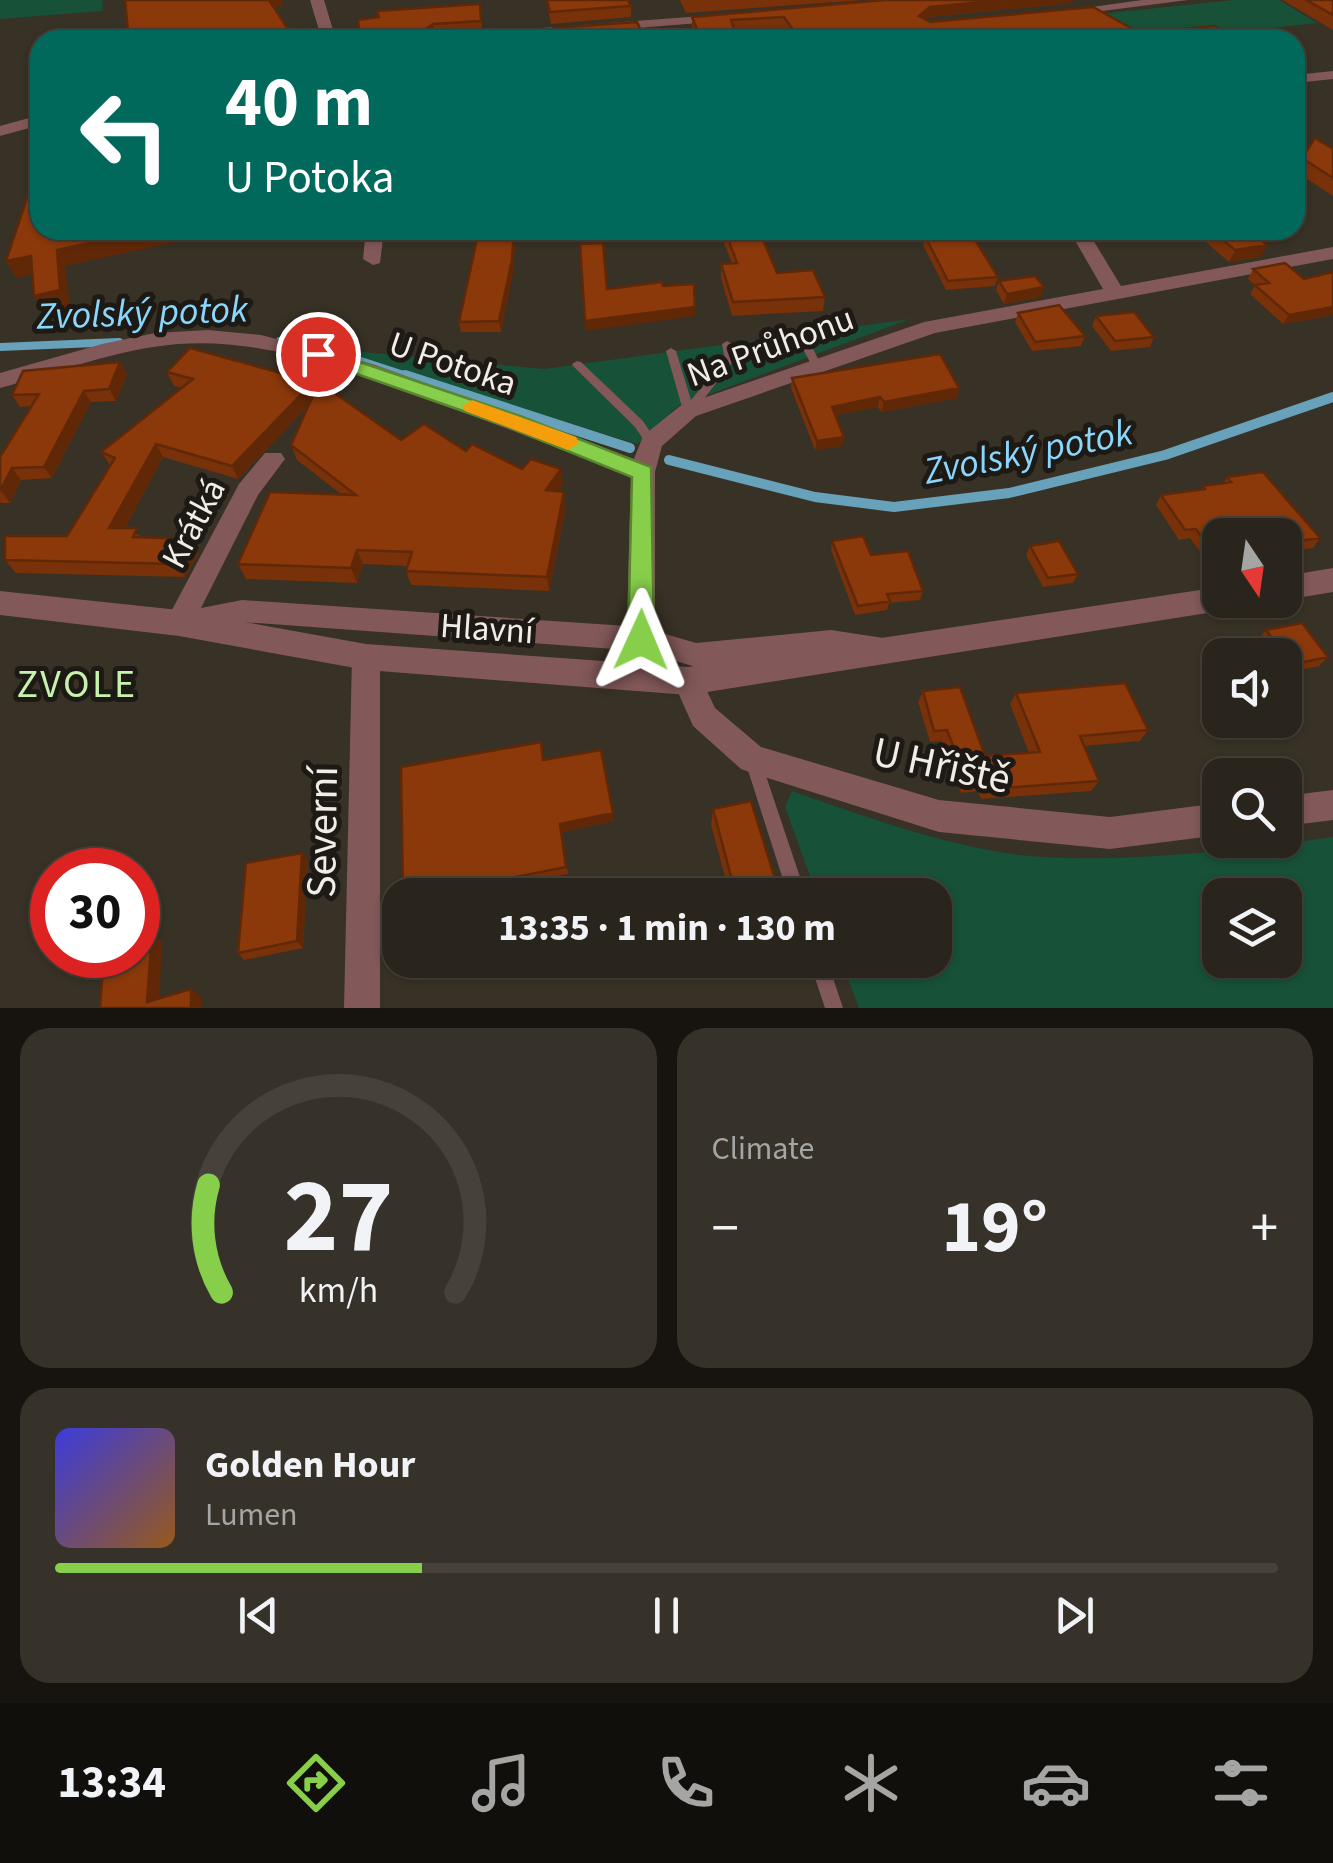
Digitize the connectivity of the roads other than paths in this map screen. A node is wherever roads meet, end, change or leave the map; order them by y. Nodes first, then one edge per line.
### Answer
1 (317, 0) edge
2 (1181, 0) edge
3 (1044, 14) edge
4 (748, 15) edge
5 (669, 22) junction
6 (325, 30) edge
7 (588, 30) edge
8 (671, 30) edge
9 (1333, 75) edge
10 (1305, 78) edge
11 (30, 122) edge
12 (0, 130) edge
13 (375, 240) edge
14 (1084, 240) edge
15 (1333, 253) edge
16 (373, 259) dead end
17 (1115, 292) junction
18 (800, 334) dead end
19 (726, 344) dead end
20 (671, 351) dead end
21 (576, 364) dead end
22 (817, 366) junction
23 (0, 382) edge
24 (688, 411) junction
25 (651, 442) junction
26 (272, 459) dead end
27 (643, 472) junction
28 (1333, 580) edge
29 (1302, 585) edge
30 (1202, 602) edge
31 (0, 603) edge
32 (180, 623) junction
33 (641, 640) junction
34 (910, 649) junction
35 (366, 656) junction
36 (688, 681) junction
37 (752, 759) junction
38 (1333, 805) edge
39 (1302, 809) edge
40 (1202, 821) edge
41 (791, 878) edge
42 (824, 978) edge
43 (362, 1008) edge
44 (834, 1008) edge

1 - 6 street
2 - 3 street
4 - 5 street
5 - 7 street
5 - 8 street
9 - 10 street
11 - 12 street
13 - 16 street
14 - 17 street
15 - 17 street, Na Průhonu
17 - 22 street, Na Průhonu
18 - 22 lane
19 - 24 lane
20 - 24 lane
21 - 25 lane
22 - 24 street, Na Průhonu
23 - 27 street, U Potoka
24 - 25 street, Na Průhonu
25 - 27 street
26 - 32 street, Krátká
27 - 33 street
28 - 29 street
30 - 34 street, Hlavní
31 - 32 street, Hlavní
32 - 33 street, Hlavní
32 - 35 street, Hlavní
33 - 34 street, Hlavní
34 - 36 street, Hlavní
35 - 36 street, Hlavní
35 - 43 street, Severní
36 - 37 street, U Hřiště
37 - 40 street, U Hřiště
37 - 41 lane
38 - 39 street
42 - 44 lane

